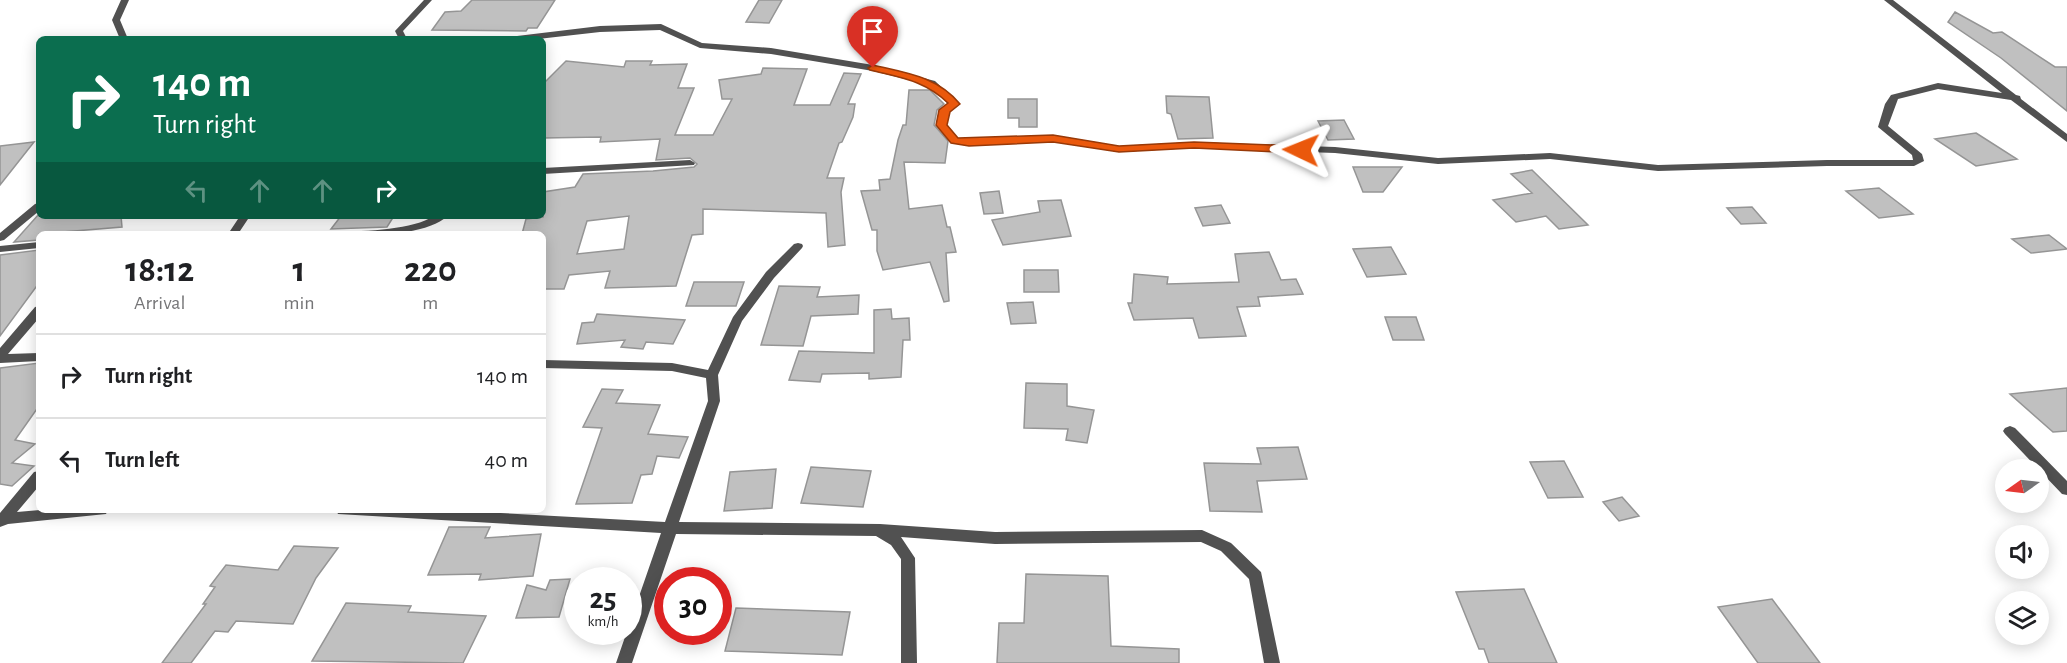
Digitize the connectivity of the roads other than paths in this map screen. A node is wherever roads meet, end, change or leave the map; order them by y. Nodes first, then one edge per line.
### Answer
1 (125, 0) edge
2 (428, 0) edge
3 (1888, 0) edge
4 (122, 36) edge
5 (402, 36) edge
6 (542, 36) edge
7 (2017, 99) junction
8 (2067, 139) edge
9 (690, 163) dead end
10 (546, 171) edge
11 (36, 208) edge
12 (438, 219) edge
13 (371, 231) edge
14 (0, 238) edge
15 (36, 245) edge
16 (798, 246) dead end
17 (0, 249) edge
18 (36, 314) edge
19 (0, 357) edge
20 (36, 357) edge
21 (546, 364) edge
22 (712, 375) junction
23 (2010, 431) dead end
24 (36, 480) edge
25 (2067, 490) edge
26 (74, 513) edge
27 (398, 513) edge
28 (2, 521) edge
29 (670, 528) junction
30 (878, 530) junction
31 (624, 663) edge
32 (909, 663) edge
33 (1272, 663) edge

1 - 4 street
2 - 5 street
3 - 7 street
6 - 7 street
7 - 8 street
9 - 10 street
11 - 14 street
12 - 13 street
15 - 17 street
16 - 22 street
18 - 19 street
19 - 20 street
21 - 22 street
22 - 29 street
23 - 25 street
24 - 28 street
26 - 28 street
27 - 29 street
29 - 30 street
29 - 31 street
30 - 32 street
30 - 33 street

